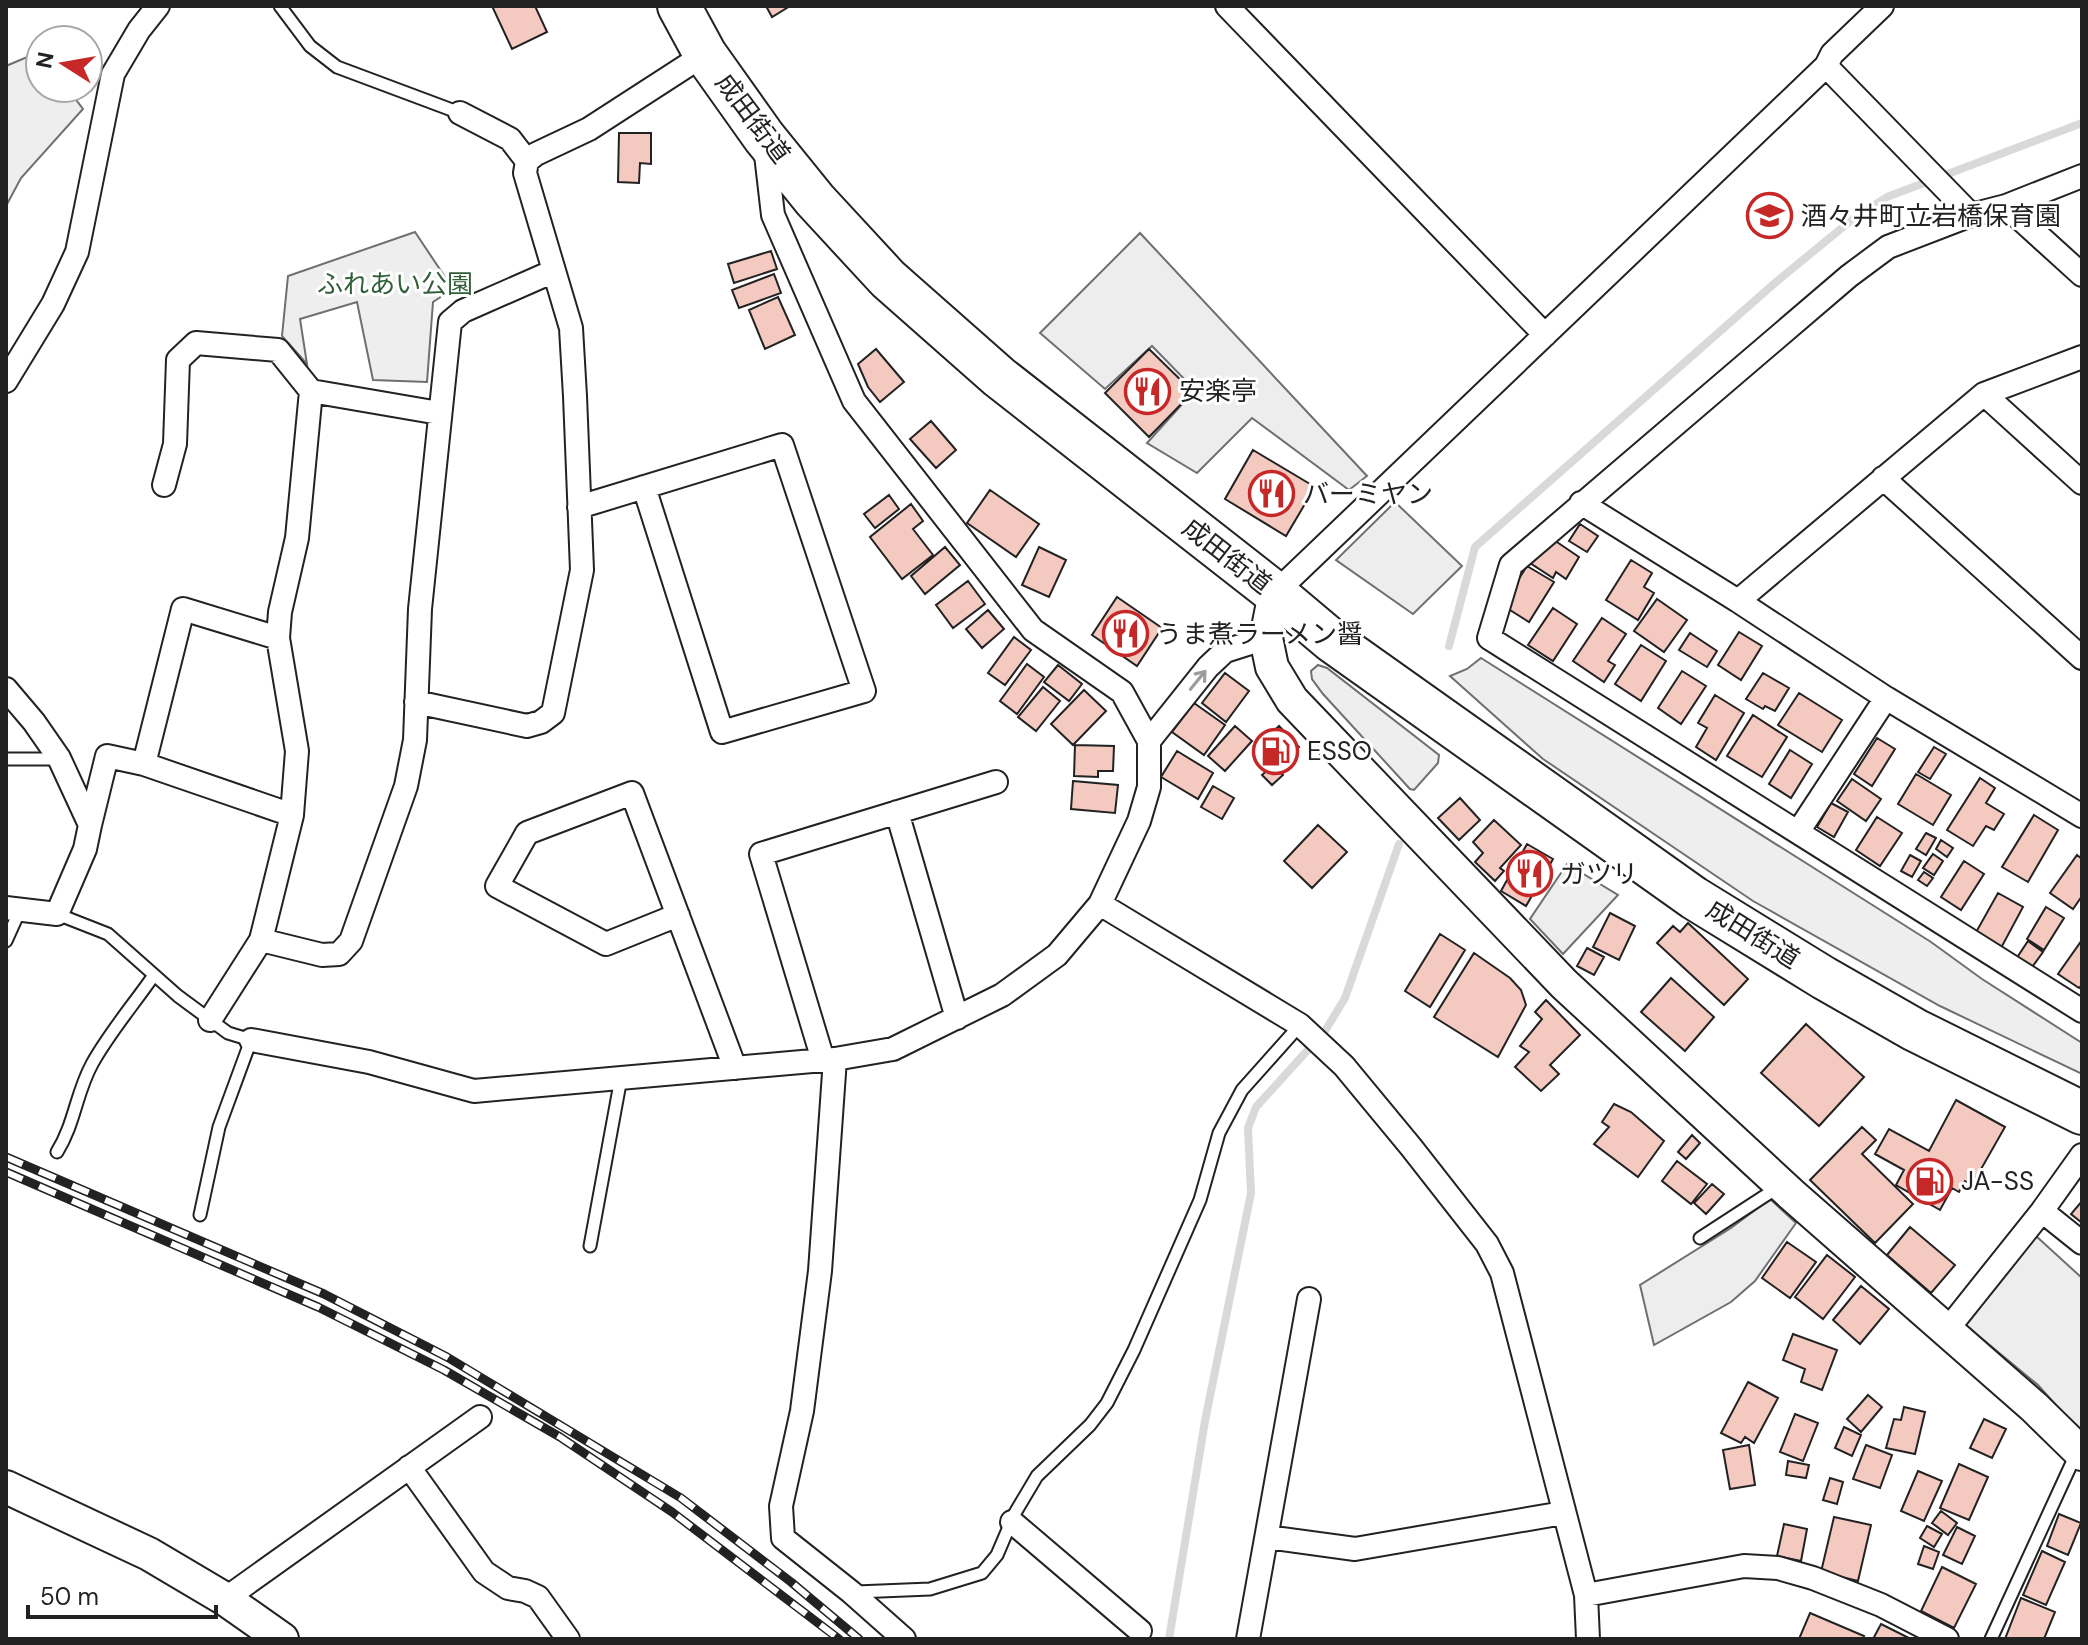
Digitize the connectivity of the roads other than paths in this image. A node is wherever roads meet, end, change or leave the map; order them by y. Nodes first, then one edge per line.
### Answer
1 (158, 6) edge
2 (280, 6) edge
3 (679, 6) edge
4 (1227, 6) edge
5 (1882, 6) edge
6 (705, 54) junction
7 (1826, 66) junction
8 (460, 113) joint
9 (764, 137) junction
10 (527, 161) junction
11 (2082, 176) edge
12 (2006, 206) junction
13 (1971, 215) junction
14 (554, 271) junction
15 (2082, 275) edge
16 (1545, 335) junction
17 (2082, 357) edge
18 (6, 381) edge
19 (311, 391) junction
20 (1984, 394) junction
21 (439, 413) junction
22 (1883, 478) junction
23 (2082, 483) edge
24 (164, 485) dead end
25 (644, 487) junction
26 (1581, 503) junction
27 (579, 507) junction
28 (1275, 593) junction
29 (1738, 601) junction
30 (278, 638) junction
31 (1266, 638) junction
32 (2082, 658) edge
33 (6, 689) edge
34 (1886, 698) junction
35 (416, 702) junction
36 (1149, 741) junction
37 (59, 758) junction
38 (6, 759) edge
39 (144, 764) junction
40 (996, 782) dead end
41 (897, 812) junction
42 (292, 815) junction
43 (2082, 816) edge
44 (90, 825) junction
45 (1798, 832) junction
46 (1100, 904) junction
47 (13, 909) edge
48 (57, 914) junction
49 (678, 915) junction
50 (261, 940) junction
51 (6, 941) edge
52 (154, 975) junction
53 (2082, 1011) edge
54 (957, 1018) junction
55 (210, 1020) junction
56 (1300, 1025) junction
57 (251, 1040) junction
58 (829, 1060) junction
59 (735, 1068) junction
60 (621, 1078) junction
61 (2082, 1113) edge
62 (57, 1152) dead end
63 (2082, 1155) edge
64 (1781, 1185) junction
65 (2042, 1211) junction
66 (200, 1215) dead end
67 (1700, 1238) dead end
68 (2082, 1243) edge
69 (590, 1246) dead end
70 (1309, 1299) dead end
71 (1947, 1330) junction
72 (480, 1417) dead end
73 (2080, 1452) edge
74 (409, 1467) junction
75 (6, 1487) edge
76 (1563, 1513) junction
77 (1012, 1522) junction
78 (1268, 1537) junction
79 (851, 1592) junction
80 (1586, 1595) junction
81 (225, 1599) junction
82 (1140, 1631) dead end
83 (282, 1639) edge
84 (568, 1639) edge
85 (904, 1639) edge
86 (1248, 1639) edge
87 (1588, 1639) edge
88 (1947, 1639) edge
89 (1991, 1639) edge

1 - 18 street
2 - 8 lane
3 - 6 highway, 成田街道
4 - 16 street
5 - 7 street
6 - 9 highway, 成田街道
6 - 10 street
7 - 13 street
7 - 16 street
8 - 10 street
9 - 28 highway, 成田街道
9 - 36 street
10 - 14 street
11 - 12 street
12 - 13 street
12 - 15 street
13 - 26 street
14 - 21 street
14 - 27 street
16 - 28 street
17 - 20 street
19 - 21 street
19 - 24 street
19 - 30 street
20 - 22 street
20 - 23 street
21 - 35 street
22 - 29 street
22 - 32 street
25 - 25 street
25 - 27 street
26 - 29 street
26 - 45 street
27 - 35 street
28 - 31 street
28 - 61 highway, 成田街道
29 - 34 street
30 - 39 street
30 - 42 street
36 -> 31 street
31 - 64 street
33 - 37 street
34 - 43 street
34 - 45 street
35 - 50 street
36 - 46 street
37 - 38 lane
37 - 44 street
39 - 42 street
39 - 44 street
40 - 41 street
41 - 54 street
41 - 58 street
42 - 50 street
44 - 48 street
45 - 53 street
46 - 54 street
46 - 56 street
47 - 48 street
47 - 51 lane
48 - 52 lane
49 - 49 street
49 - 59 street
50 - 55 street
52 - 55 lane
52 - 62 lane
54 - 58 street
55 - 57 lane
56 - 76 street
56 - 77 lane
57 - 60 street
57 - 66 lane
58 - 59 street
58 - 79 street
59 - 60 street
60 - 69 lane
63 - 65 street
64 - 67 lane
64 - 71 street
65 - 68 street
65 - 71 street
70 - 78 street
71 - 73 street
72 - 74 street
73 - 89 lane
74 - 81 street
74 - 84 street
75 - 81 street
76 - 78 street
76 - 80 street
77 - 79 lane
77 - 82 street
78 - 86 street
79 - 85 street
80 - 87 street
80 - 88 street
81 - 83 street

